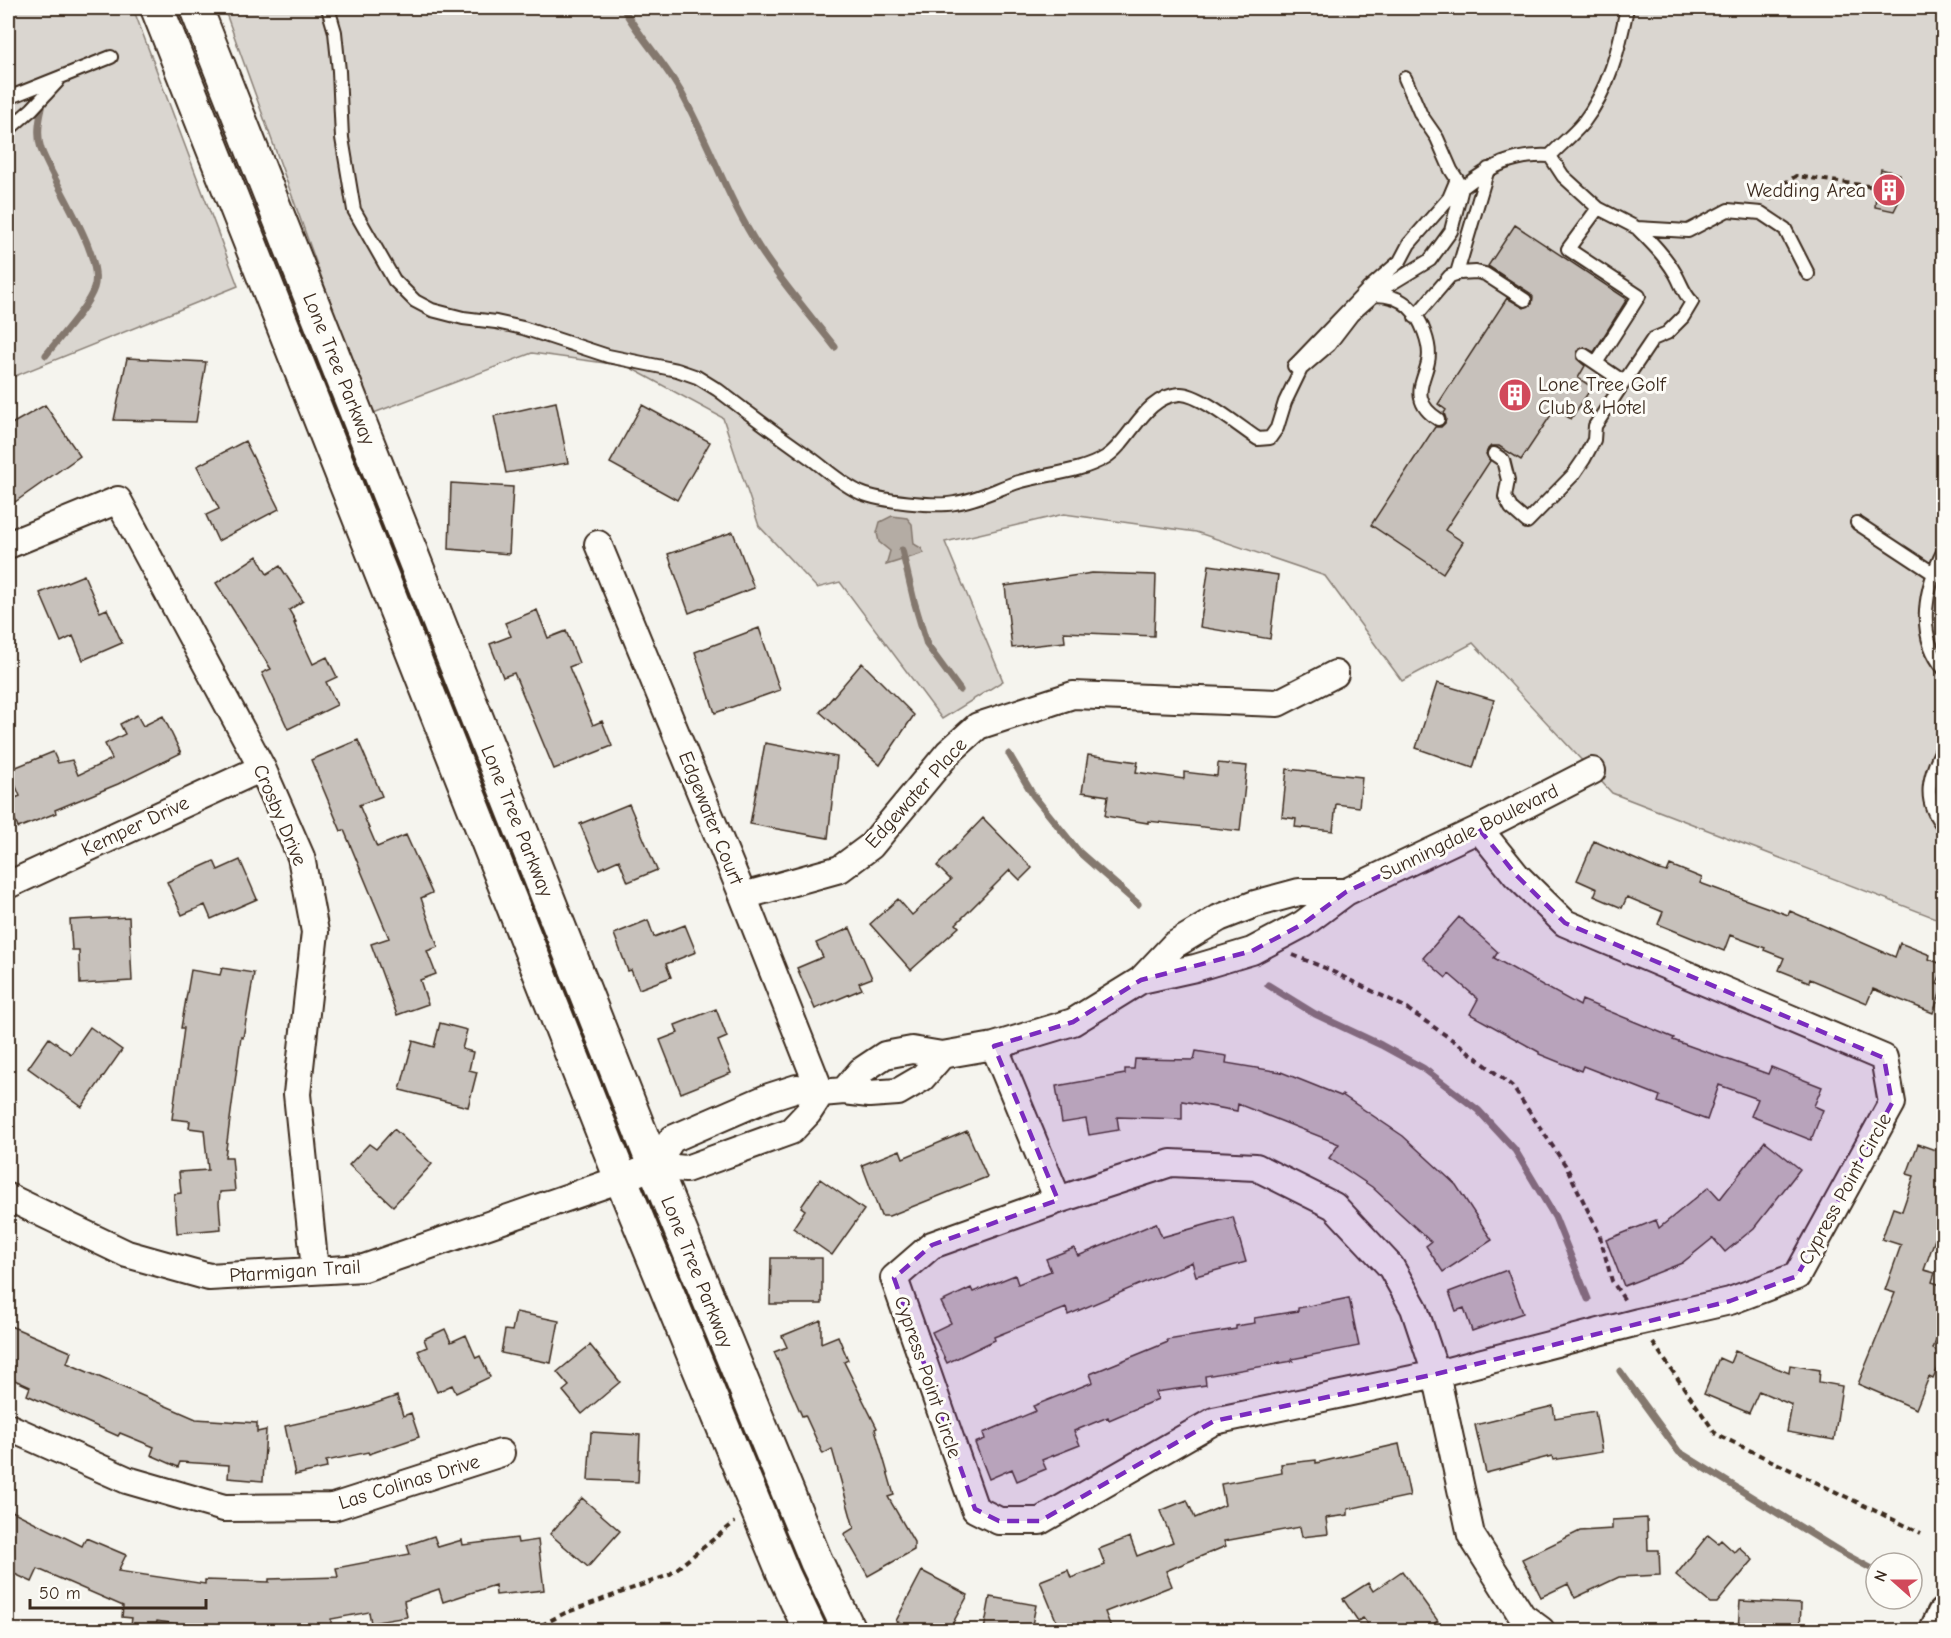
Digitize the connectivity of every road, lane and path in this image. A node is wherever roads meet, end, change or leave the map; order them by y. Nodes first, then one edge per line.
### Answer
1 (158, 8) edge
2 (196, 8) edge
3 (328, 8) edge
4 (1627, 8) edge
5 (111, 57) dead end
6 (61, 78) junction
7 (1405, 78) dead end
8 (8, 98) edge
9 (8, 130) edge
10 (1550, 156) junction
11 (1488, 169) junction
12 (1459, 183) junction
13 (1890, 189) dead end
14 (1598, 208) junction
15 (1761, 213) junction
16 (1637, 228) junction
17 (1457, 273) junction
18 (1808, 274) dead end
19 (1375, 295) junction
20 (1525, 300) dead end
21 (1415, 317) junction
22 (1584, 356) dead end
23 (1596, 363) junction
24 (1300, 372) junction
25 (1624, 382) junction
26 (1438, 419) dead end
27 (1494, 454) dead end
28 (1857, 523) dead end
29 (598, 544) dead end
30 (8, 545) edge
31 (1944, 550) edge
32 (1933, 573) junction
33 (1944, 669) edge
34 (1335, 674) dead end
35 (1944, 745) edge
36 (262, 768) junction
37 (1592, 771) dead end
38 (1944, 827) edge
39 (1479, 829) junction
40 (8, 885) edge
41 (1346, 892) junction
42 (743, 896) junction
43 (1266, 944) junction
44 (1141, 980) junction
45 (994, 1046) junction
46 (942, 1055) junction
47 (832, 1092) junction
48 (654, 1166) junction
49 (621, 1179) junction
50 (8, 1197) edge
51 (1058, 1200) junction
52 (315, 1270) junction
53 (1638, 1322) junction
54 (1436, 1374) junction
55 (8, 1427) edge
56 (501, 1453) dead end
57 (737, 1520) dead end
58 (1922, 1533) dead end
59 (1944, 1615) edge
60 (532, 1630) edge
61 (810, 1630) edge
62 (849, 1630) edge
63 (1541, 1630) edge
64 (1937, 1630) edge

1 - 49 street, Lone Tree Parkway
2 - 48 street, Lone Tree Parkway
3 - 24 lane
4 - 10 lane
5 - 6 lane
6 - 8 lane
6 - 9 lane
7 - 12 lane
10 - 11 lane
10 - 14 lane
11 - 12 lane
11 - 17 lane
12 - 19 lane
12 - 24 lane
13 - 15 path
14 - 16 lane
14 - 23 lane
15 - 16 lane
15 - 18 lane
16 - 25 lane
17 - 20 lane
17 - 21 lane
19 - 21 lane
19 - 24 lane
21 - 26 lane
22 - 23 lane
23 - 25 lane
25 - 27 lane
28 - 32 lane
29 - 42 street, Edgewater Court
30 - 36 street, Crosby Drive
31 - 32 lane
32 - 33 lane
34 - 42 street, Edgewater Place
35 - 38 lane
36 - 40 street, Kemper Drive
36 - 52 street, Crosby Drive
37 - 39 street, Sunningdale Boulevard
39 - 41 street, Sunningdale Boulevard
39 - 53 street, Cypress Point Circle
41 - 43 street, Sunningdale Boulevard
41 - 44 street, Sunningdale Boulevard
42 - 47 street, Edgewater Court
43 - 44 street, Sunningdale Boulevard
43 - 53 path
44 - 45 street, Sunningdale Boulevard
45 - 46 street, Sunningdale Boulevard
45 - 51 street
46 - 47 street, Sunningdale Boulevard
46 - 47 street
47 - 48 street, Sunningdale Boulevard
47 - 48 street
48 - 49 street, Ptarmigan Trail
48 - 62 street, Lone Tree Parkway
49 - 52 street, Ptarmigan Trail
49 - 61 street, Lone Tree Parkway
50 - 52 street, Ptarmigan Trail
51 - 54 street, Cypress Point Circle
51 - 54 street, Cypress Point Circle
53 - 54 street, Cypress Point Circle
53 - 58 path
54 - 63 street
55 - 56 street, Las Colinas Drive
57 - 60 path
59 - 64 main road

